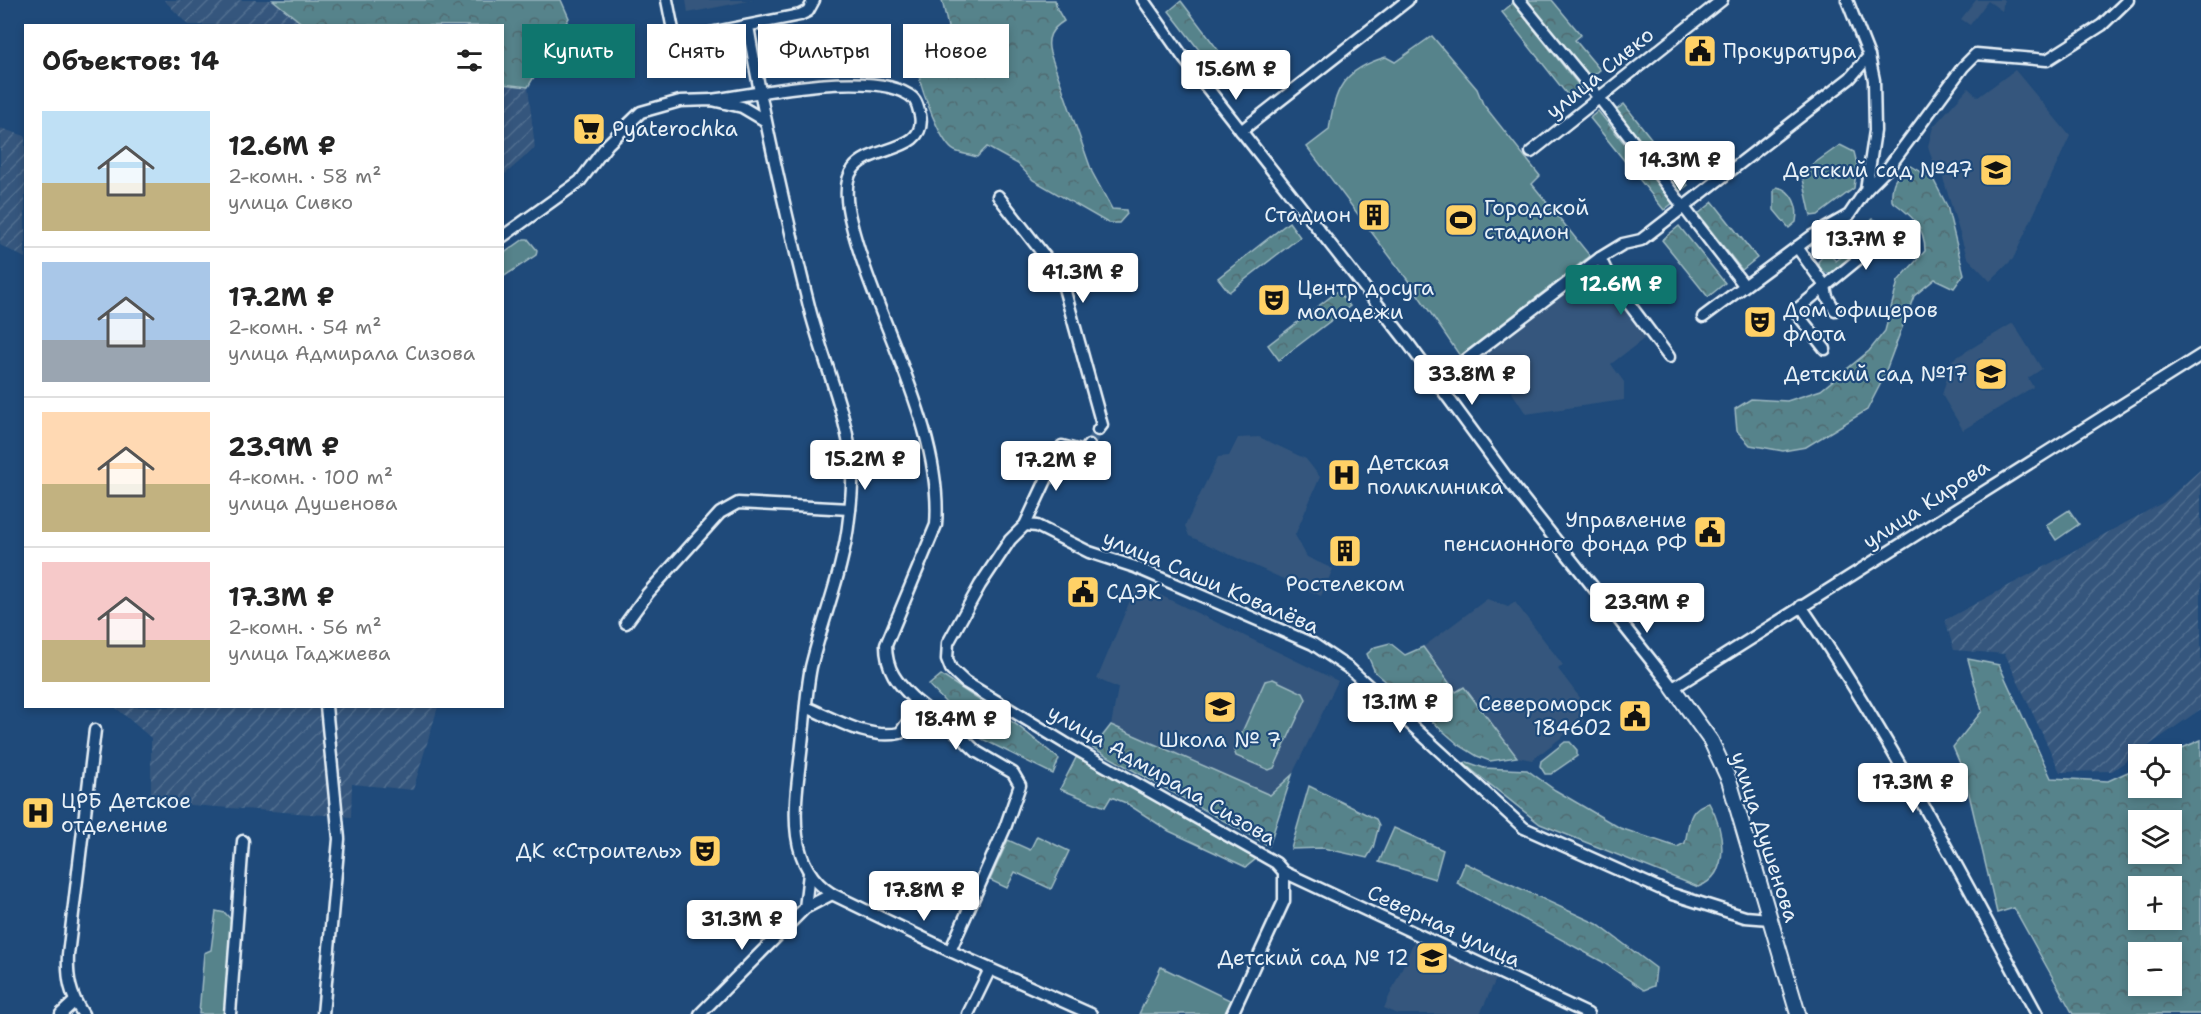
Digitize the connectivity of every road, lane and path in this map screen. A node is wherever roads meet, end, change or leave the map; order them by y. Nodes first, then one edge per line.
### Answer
1 (667, 0) edge
2 (814, 0) edge
3 (1143, 0) edge
4 (1408, 0) edge
5 (1519, 0) edge
6 (1722, 0) edge
7 (1847, 0) edge
8 (2128, 0) edge
9 (748, 26) junction
10 (1869, 56) junction
11 (759, 93) junction
12 (1600, 99) junction
13 (712, 100) junction
14 (764, 120) junction
15 (1241, 131) junction
16 (1531, 152) dead end
17 (1866, 190) junction
18 (998, 196) dead end
19 (1683, 207) junction
20 (1890, 233) dead end
21 (504, 236) edge
22 (1797, 248) junction
23 (1600, 258) junction
24 (1744, 285) junction
25 (1825, 286) junction
26 (1835, 310) dead end
27 (1703, 317) dead end
28 (1825, 349) dead end
29 (2201, 355) edge
30 (1669, 357) dead end
31 (1466, 360) dead end
32 (1098, 430) tunnel mouth
33 (1089, 445) dead end
34 (850, 509) junction
35 (1024, 525) junction
36 (1801, 606) junction
37 (626, 623) dead end
38 (1673, 688) junction
39 (914, 699) junction
40 (806, 707) junction
41 (326, 708) edge
42 (95, 730) dead end
43 (243, 841) dead end
44 (1284, 872) junction
45 (808, 873) junction
46 (1310, 884) junction
47 (1286, 893) junction
48 (832, 894) junction
49 (805, 908) junction
50 (1770, 919) junction
51 (950, 951) junction
52 (990, 969) junction
53 (74, 1002) junction
54 (703, 1013) edge
55 (61, 1014) edge
56 (83, 1014) edge
57 (231, 1014) edge
58 (322, 1014) edge
59 (968, 1014) edge
60 (1091, 1014) edge
61 (1232, 1014) edge
62 (1588, 1014) edge
63 (1797, 1014) edge
64 (2037, 1014) edge

1 - 9 street
2 - 9 street
3 - 15 street, улица Душенова
4 - 15 street
5 - 12 street
6 - 12 street, улица Сивко
7 - 10 street
8 - 17 street
9 - 11 street
10 - 17 street
10 - 19 street
11 - 13 street
11 - 14 street
11 - 39 street
12 - 16 street, улица Сивко
12 - 19 street
13 - 14 street
13 - 21 street
14 - 34 street
15 - 38 street, улица Душенова
17 - 22 street
18 - 32 street
19 - 23 street
19 - 24 street
20 - 25 street
22 - 24 street
22 - 25 street
23 - 30 street
23 - 31 street
24 - 27 street
25 - 26 street
25 - 28 street
29 - 36 street, улица Кирова
33 - 35 street, улица Адмирала Сизова
34 - 37 street
34 - 40 street
35 - 44 street, улица Адмирала Сизова
35 - 50 street, улица Саши Ковалёва
36 - 38 street, улица Кирова
36 - 64 street
38 - 50 main road, улица Душенова
39 - 40 street
39 - 51 street
40 - 45 street
41 - 58 street
42 - 53 street
43 - 57 street
44 - 46 street, Северная улица
44 - 47 street, улица Адмирала Сизова
45 - 48 street
45 - 49 street
46 - 47 street
46 - 62 street, Северная улица
47 - 61 street, улица Адмирала Сизова
48 - 49 street
48 - 51 street
49 - 54 street
50 - 63 main road, улица Душенова
51 - 52 street
52 - 59 street
52 - 60 street
53 - 55 street
53 - 56 street

